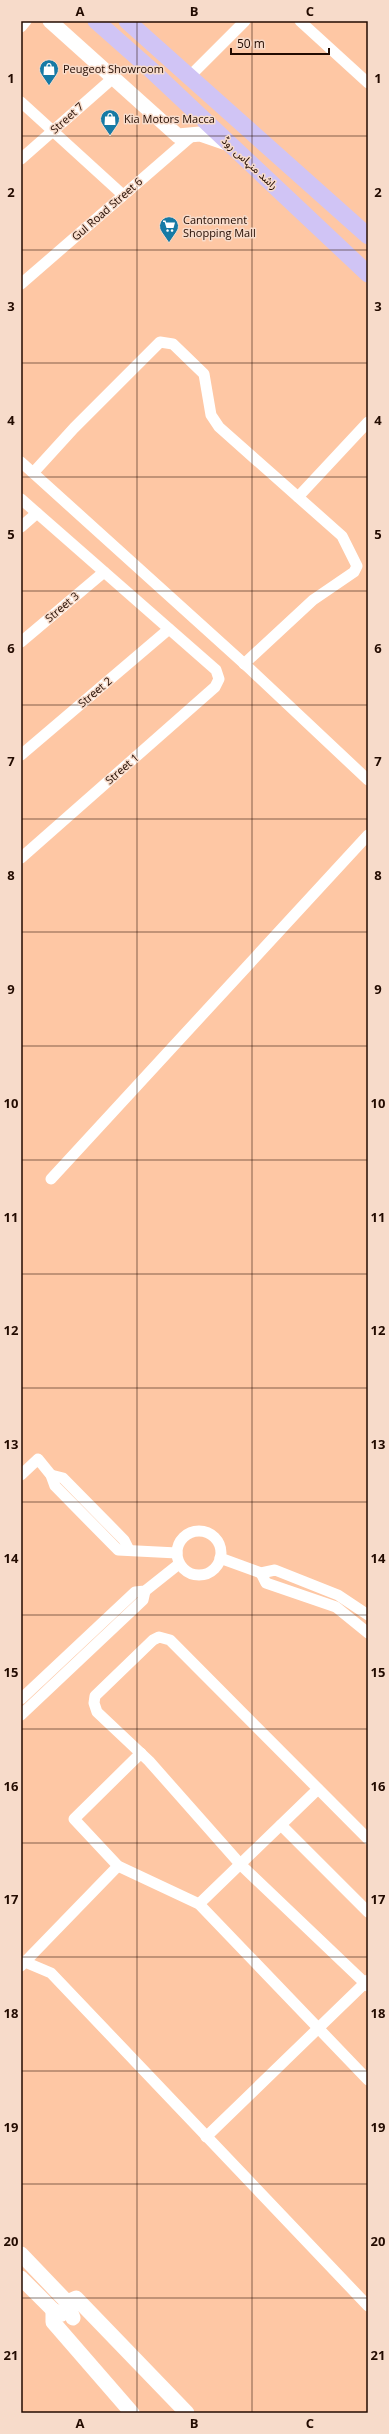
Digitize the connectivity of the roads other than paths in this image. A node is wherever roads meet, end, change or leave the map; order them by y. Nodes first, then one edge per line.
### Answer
1 (26, 21) edge
2 (50, 21) edge
3 (96, 21) edge
4 (111, 21) edge
5 (127, 21) edge
6 (245, 21) edge
7 (300, 21) edge
8 (21, 27) edge
9 (148, 67) junction
10 (189, 77) junction
11 (113, 78) junction
12 (368, 83) edge
13 (21, 102) edge
14 (53, 131) junction
15 (194, 134) junction
16 (230, 144) junction
17 (21, 159) edge
18 (123, 195) junction
19 (368, 236) edge
20 (368, 274) edge
21 (21, 284) edge
22 (368, 422) edge
23 (21, 462) edge
24 (33, 473) junction
25 (298, 497) junction
26 (21, 499) edge
27 (37, 513) junction
28 (21, 527) edge
29 (104, 572) junction
30 (169, 629) junction
31 (21, 642) edge
32 (244, 664) junction
33 (21, 755) edge
34 (368, 780) edge
35 (368, 835) edge
36 (21, 858) edge
37 (51, 1178) dead end
38 (21, 1475) edge
39 (220, 1558) junction
40 (178, 1559) junction
41 (261, 1572) junction
42 (145, 1590) junction
43 (368, 1615) edge
44 (368, 1633) edge
45 (21, 1699) edge
46 (21, 1715) edge
47 (140, 1754) junction
48 (318, 1789) junction
49 (281, 1825) junction
50 (368, 1840) edge
51 (241, 1865) junction
52 (118, 1866) junction
53 (199, 1904) junction
54 (368, 1912) edge
55 (23, 1964) edge
56 (367, 1983) edge
57 (318, 2029) junction
58 (368, 2080) edge
59 (206, 2137) junction
60 (21, 2254) edge
61 (21, 2278) edge
62 (67, 2302) junction
63 (368, 2306) edge
64 (53, 2310) junction
65 (132, 2413) edge
66 (187, 2413) edge

1 - 8 street
2 - 11 street
3 - 9 main road, راشد منہاس روڈ
4 - 9 main road
5 - 10 main road, راشد منہاس روڈ
6 - 10 street
7 - 12 street
9 - 16 main road, راشد منہاس روڈ
10 - 19 main road, راشد منہاس روڈ
11 - 14 street, Street 7
11 - 15 street
13 - 14 street
14 - 17 street, Street 7
14 - 18 street
15 - 16 street
15 - 18 street, Gul Road Street 6
16 - 20 main road, راشد منہاس روڈ
18 - 21 street, Gul Road Street 6
22 - 25 street
23 - 24 street
24 - 25 street
24 - 32 street
25 - 32 street
26 - 27 street
27 - 28 street
27 - 29 street
29 - 30 street
29 - 31 street, Street 3
30 - 33 street, Street 2
30 - 36 street, Street 1
32 - 34 street
35 - 37 street
38 - 40 street
39 - 40 street
39 - 40 street
39 - 41 street
40 - 42 street
41 - 43 street
41 - 44 street
42 - 45 street
42 - 46 street
47 - 48 street
47 - 51 street
47 - 52 street
48 - 49 street
48 - 50 street
49 - 51 street
49 - 54 street
51 - 53 street
51 - 56 street
52 - 53 street
52 - 55 street
53 - 57 street
55 - 59 street
56 - 57 street
57 - 58 street
57 - 59 street
59 - 63 street
60 - 62 street
61 - 64 street
62 - 64 street
62 - 66 street
64 - 65 street

